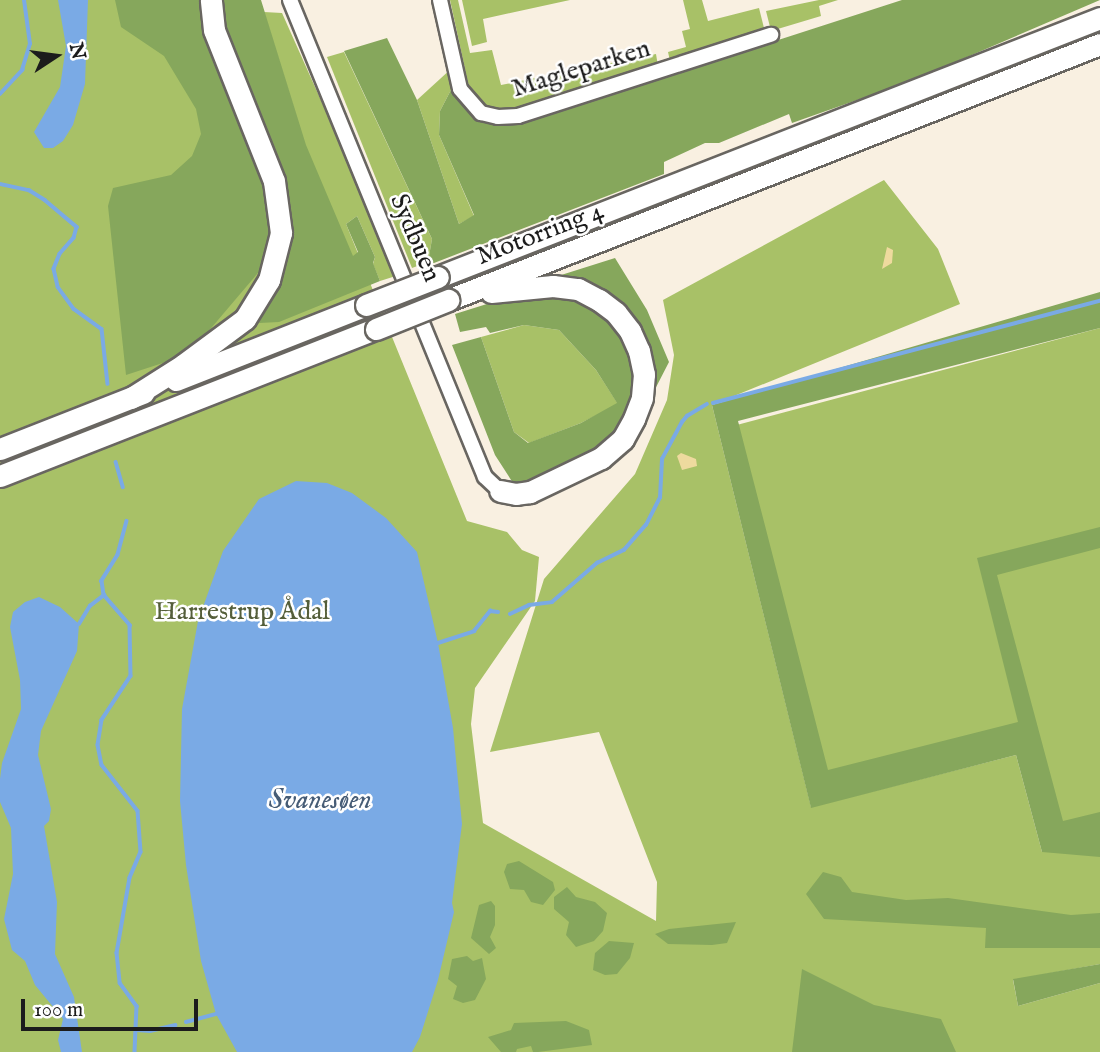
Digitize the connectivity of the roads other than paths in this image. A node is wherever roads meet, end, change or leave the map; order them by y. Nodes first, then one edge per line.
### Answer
1 (211, 0) edge
2 (290, 0) edge
3 (440, 0) edge
4 (1100, 18) edge
5 (771, 35) dead end
6 (1100, 44) edge
7 (448, 300) junction
8 (131, 398) junction
9 (0, 449) edge
10 (0, 476) edge
11 (500, 491) joint

1 - 8 highway
2 - 11 street, Sydbuen
3 - 5 street, Magleparken
4 - 8 highway, Motorring 4, bridge
6 - 7 highway, Motorring 4
7 - 10 highway, Motorring 4, bridge
7 - 11 highway
8 - 9 highway, Motorring 4

